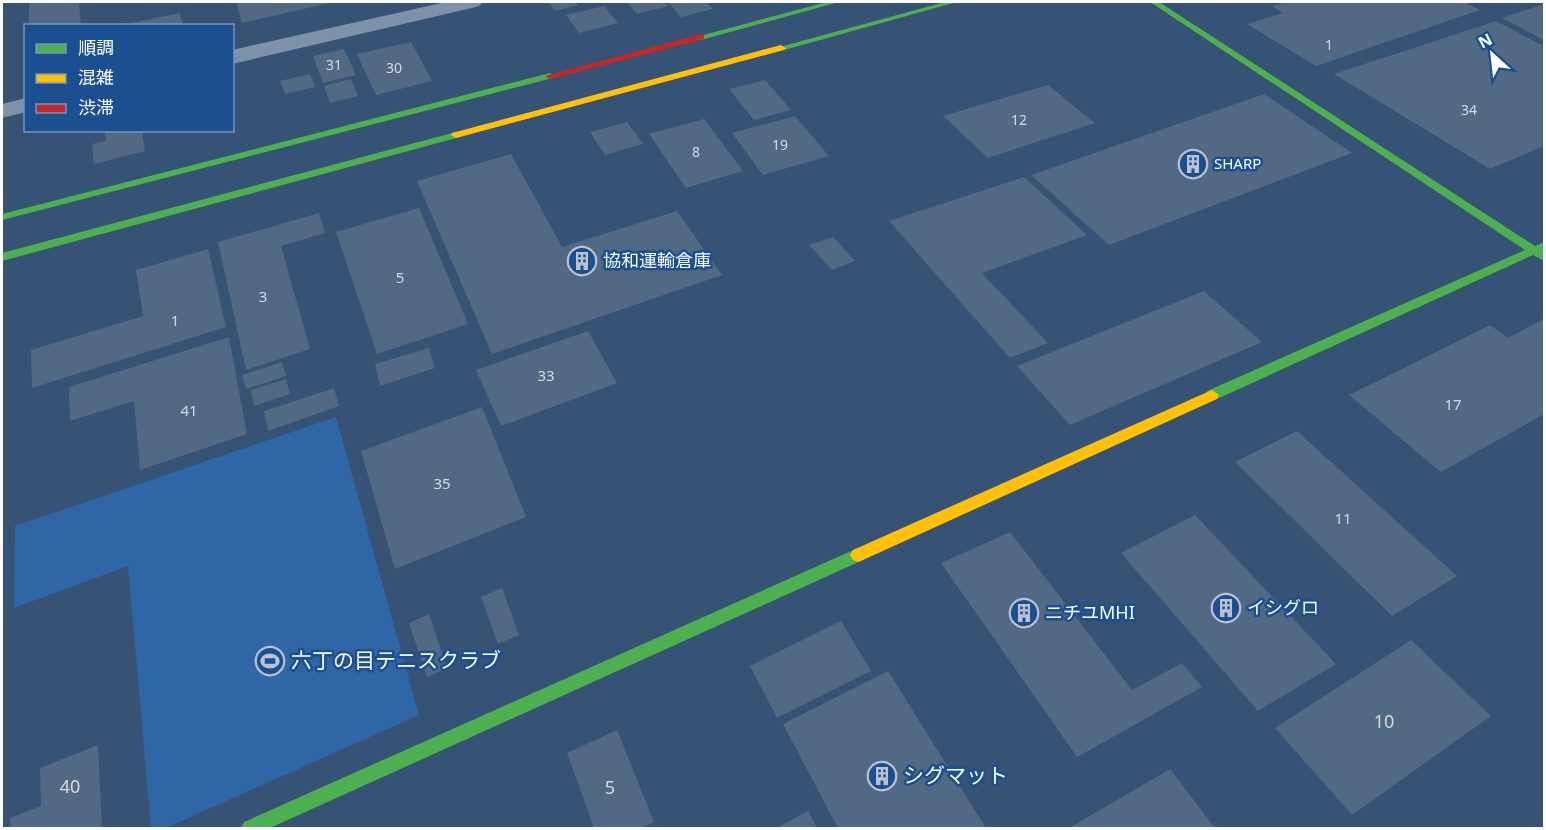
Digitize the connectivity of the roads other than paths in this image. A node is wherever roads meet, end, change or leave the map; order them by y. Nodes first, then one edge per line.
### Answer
1 (472, 2) edge
2 (835, 2) edge
3 (953, 2) edge
4 (1154, 2) edge
5 (234, 57) edge
6 (24, 106) edge
7 (2, 111) edge
8 (2, 217) edge
9 (1541, 251) edge
10 (2, 257) edge
11 (250, 828) edge

1 - 5 street
2 - 8 street
3 - 10 street
4 - 9 street
6 - 7 street
9 - 11 street

